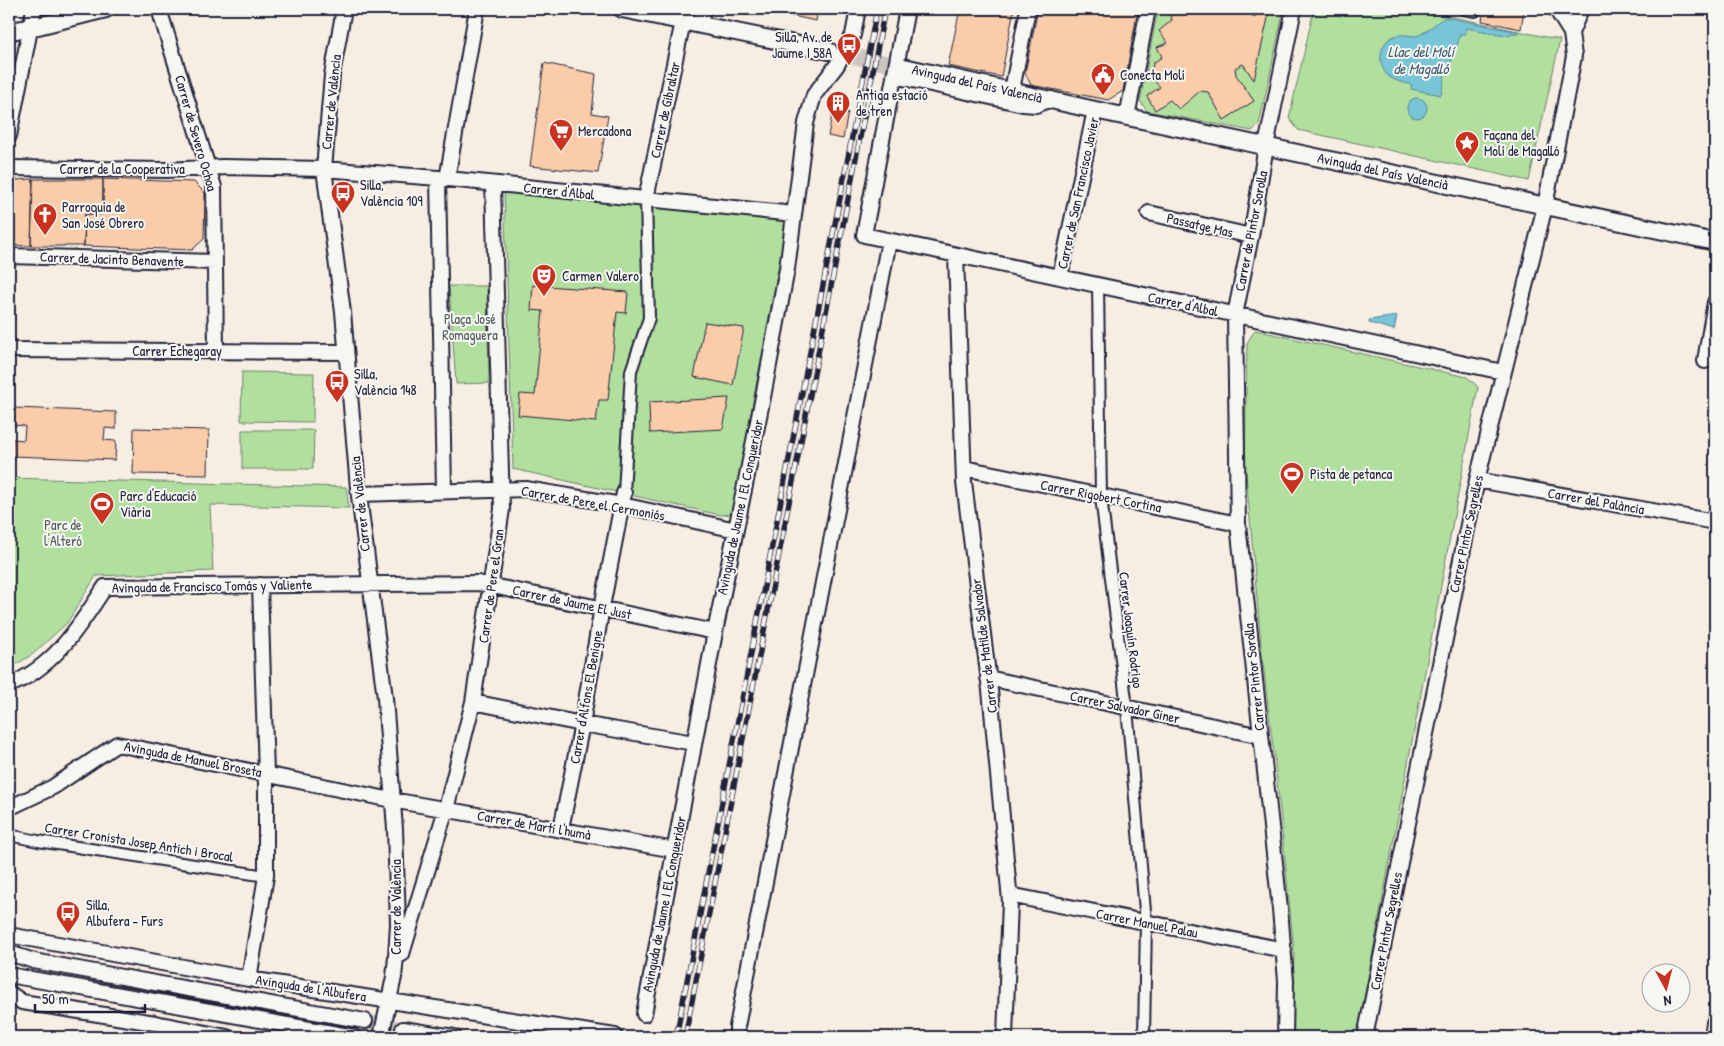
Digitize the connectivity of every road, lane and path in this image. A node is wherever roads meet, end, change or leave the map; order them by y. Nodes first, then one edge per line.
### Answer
1 (34, 9) edge
2 (106, 9) edge
3 (159, 9) edge
4 (344, 9) edge
5 (477, 9) edge
6 (622, 9) edge
7 (858, 9) edge
8 (908, 9) edge
9 (1028, 9) edge
10 (1148, 9) edge
11 (1294, 9) edge
12 (1464, 9) edge
13 (1556, 9) edge
14 (1581, 9) edge
15 (1475, 11) dead end
16 (701, 17) edge
17 (684, 21) junction
18 (30, 28) junction
19 (9, 31) edge
20 (1571, 33) junction
21 (829, 51) tunnel mouth
22 (899, 71) junction
23 (1012, 90) junction
24 (1051, 100) junction
25 (1095, 110) junction
26 (1127, 116) junction
27 (9, 136) edge
28 (1266, 146) junction
29 (9, 168) edge
30 (208, 169) junction
31 (324, 169) junction
32 (443, 178) junction
33 (493, 184) junction
34 (646, 199) junction
35 (1545, 206) junction
36 (1149, 213) dead end
37 (794, 214) junction
38 (1252, 236) junction
39 (889, 241) junction
40 (1715, 242) edge
41 (956, 255) junction
42 (9, 256) edge
43 (215, 262) junction
44 (1060, 277) junction
45 (1098, 285) junction
46 (1715, 302) edge
47 (1235, 315) junction
48 (9, 350) edge
49 (216, 351) junction
50 (346, 352) junction
51 (1705, 361) dead end
52 (1503, 372) junction
53 (964, 468) junction
54 (1477, 480) junction
55 (502, 490) junction
56 (444, 491) junction
57 (359, 494) junction
58 (1101, 496) junction
59 (623, 499) junction
60 (1715, 522) edge
61 (1238, 524) junction
62 (736, 530) junction
63 (369, 584) junction
64 (260, 585) junction
65 (492, 585) junction
66 (602, 608) junction
67 (715, 632) junction
68 (988, 678) junction
69 (9, 685) edge
70 (473, 702) junction
71 (1127, 708) junction
72 (582, 724) junction
73 (1261, 736) junction
74 (694, 743) junction
75 (266, 774) junction
76 (392, 800) junction
77 (9, 808) edge
78 (446, 809) junction
79 (561, 829) junction
80 (9, 835) edge
81 (675, 850) junction
82 (266, 876) junction
83 (1010, 895) junction
84 (1146, 922) junction
85 (9, 935) edge
86 (1284, 950) junction
87 (9, 953) edge
88 (9, 975) edge
89 (394, 977) junction
90 (249, 979) junction
91 (9, 993) edge
92 (388, 1001) junction
93 (644, 1014) dead end
94 (365, 1021) tunnel mouth
95 (1715, 1023) edge
96 (403, 1029) tunnel mouth
97 (615, 1036) dead end
98 (227, 1037) edge
99 (354, 1037) edge
100 (381, 1037) edge
101 (454, 1037) edge
102 (737, 1037) edge
103 (1005, 1037) edge
104 (1144, 1037) edge
105 (1285, 1037) edge
106 (1365, 1037) edge
107 (1713, 1037) edge

1 - 18 street
2 - 18 street
3 - 30 street, Carrer de Severo Ochoa
4 - 31 street, Carrer de València
5 - 32 street
6 - 17 street
7 - 37 street, Avinguda de Jaume I El Conqueridor
8 - 22 street
9 - 23 street
10 - 26 street
11 - 28 street, Carrer de Pintor Sorolla
12 - 15 street
13 - 20 street, Carrer Pintor Segrelles
14 - 20 street, Carrer Pintor Segrelles
16 - 17 street
16 - 21 street
17 - 34 street, Carrer de Gibraltar
18 - 19 street
18 - 27 street
20 - 35 street, Carrer Pintor Segrelles
22 - 23 street, Avinguda del País Valencià
22 - 24 street, Avinguda del País Valencià
22 - 39 street, Carrer d'Albal
23 - 24 street, Avinguda del País Valencià
24 - 25 street, Avinguda del País Valencià
25 - 26 street, Avinguda del País Valencià
25 - 44 street, Carrer de San Francisco Javier
26 - 28 street, Avinguda del País Valencià
28 - 35 street, Avinguda del País Valencià
28 - 38 street, Carrer de Pintor Sorolla
29 - 30 street, Carrer de la Cooperativa
30 - 31 street, Carrer de la Cooperativa
30 - 43 street, Carrer de Severo Ochoa
31 - 32 street, Carrer d'Albal
31 - 50 street, Carrer de València
32 - 33 street, Carrer d'Albal
32 - 56 street
33 - 34 street, Carrer d'Albal
33 - 55 street, Carrer de Pere el Gran
34 - 37 street, Carrer d'Albal
34 - 59 street
35 - 40 street, Avinguda del País Valencià
35 - 52 street, Carrer Pintor Segrelles
36 - 38 street, Passatge Mas
37 - 62 street, Avinguda de Jaume I El Conqueridor
38 - 47 street, Carrer de Pintor Sorolla
39 - 41 street, Carrer d'Albal
39 - 102 street
41 - 44 street, Carrer d'Albal
41 - 53 street, Carrer de Matilde Salvador
42 - 43 street, Carrer de Jacinto Benavente
43 - 49 street, Carrer de Severo Ochoa
44 - 45 street, Carrer d'Albal
45 - 47 street, Carrer d'Albal
45 - 58 street, Carrer Joaquín Rodrigo
46 - 51 street
47 - 52 street, Carrer d'Albal
47 - 61 street, Carrer Pintor Sorolla
48 - 49 street, Carrer Echegaray
49 - 50 street, Carrer Echegaray
50 - 57 street, Carrer de València
52 - 54 street, Carrer Pintor Segrelles
53 - 58 street, Carrer Rigobert Cortina
53 - 68 street, Carrer de Matilde Salvador
54 - 60 street, Carrer del Palància
54 - 106 street, Carrer Pintor Segrelles
55 - 56 street, Carrer de Pere el Cermoniós
55 - 59 street, Carrer de Pere el Cermoniós
55 - 65 street, Carrer de Pere el Gran
56 - 57 street, Carrer de Pere el Cermoniós
57 - 63 street, Carrer de València
58 - 61 street, Carrer Rigobert Cortina
58 - 71 street, Carrer Joaquín Rodrigo
59 - 62 street, Carrer de Pere el Cermoniós
59 - 66 street, Carrer d'Alfons El Benigne
61 - 73 street, Carrer Pintor Sorolla
62 - 67 street, Avinguda de Jaume I El Conqueridor
63 - 64 street, Avinguda de Francisco Tomás y Valiente
63 - 65 street, Carrer de Jaume El Just
63 - 76 street, Carrer de València
64 - 69 street, Avinguda de Francisco Tomás y Valiente
64 - 75 street
65 - 66 street, Carrer de Jaume El Just
65 - 70 street, Carrer de Pere el Gran
66 - 67 street, Carrer de Jaume El Just
66 - 72 street, Carrer d'Alfons El Benigne
67 - 74 street, Avinguda de Jaume I El Conqueridor
68 - 71 street, Carrer Salvador Giner
68 - 83 street, Carrer de Matilde Salvador
70 - 72 street
70 - 78 street, Carrer de Pere el Gran
71 - 73 street, Carrer Salvador Giner
71 - 84 street, Carrer Joaquín Rodrigo
72 - 74 street
72 - 79 street, Carrer d'Alfons El Benigne
73 - 86 street, Carrer Pintor Sorolla
74 - 81 street, Avinguda de Jaume I El Conqueridor
75 - 76 street, Avinguda de Manuel Broseta
75 - 77 street, Avinguda de Manuel Broseta
75 - 82 street
76 - 78 street, Carrer de Martí l'humà
76 - 89 street, Carrer de València
78 - 79 street, Carrer de Martí l'humà
78 - 89 street, Carrer de Pere el Gran
79 - 81 street, Carrer de Martí l'humà
80 - 82 street, Carrer Cronista Josep Antich i Brocal
81 - 93 street, Avinguda de Jaume I El Conqueridor
82 - 90 street
83 - 84 street, Carrer Manuel Palau
83 - 103 street, Carrer de Matilde Salvador
84 - 86 street, Carrer Manuel Palau
84 - 104 street, Carrer Joaquín Rodrigo
85 - 90 street, Avinguda de l'Albufera
86 - 105 street, Carrer Pintor Sorolla
87 - 94 street, Avinguda de l'Albufera
88 - 99 street
89 - 92 street, Carrer de València
90 - 92 street, Avinguda de l'Albufera
91 - 98 street
92 - 97 street, Avinguda de l'Albufera
92 - 100 street, Carrer de València
95 - 107 street
96 - 101 street

